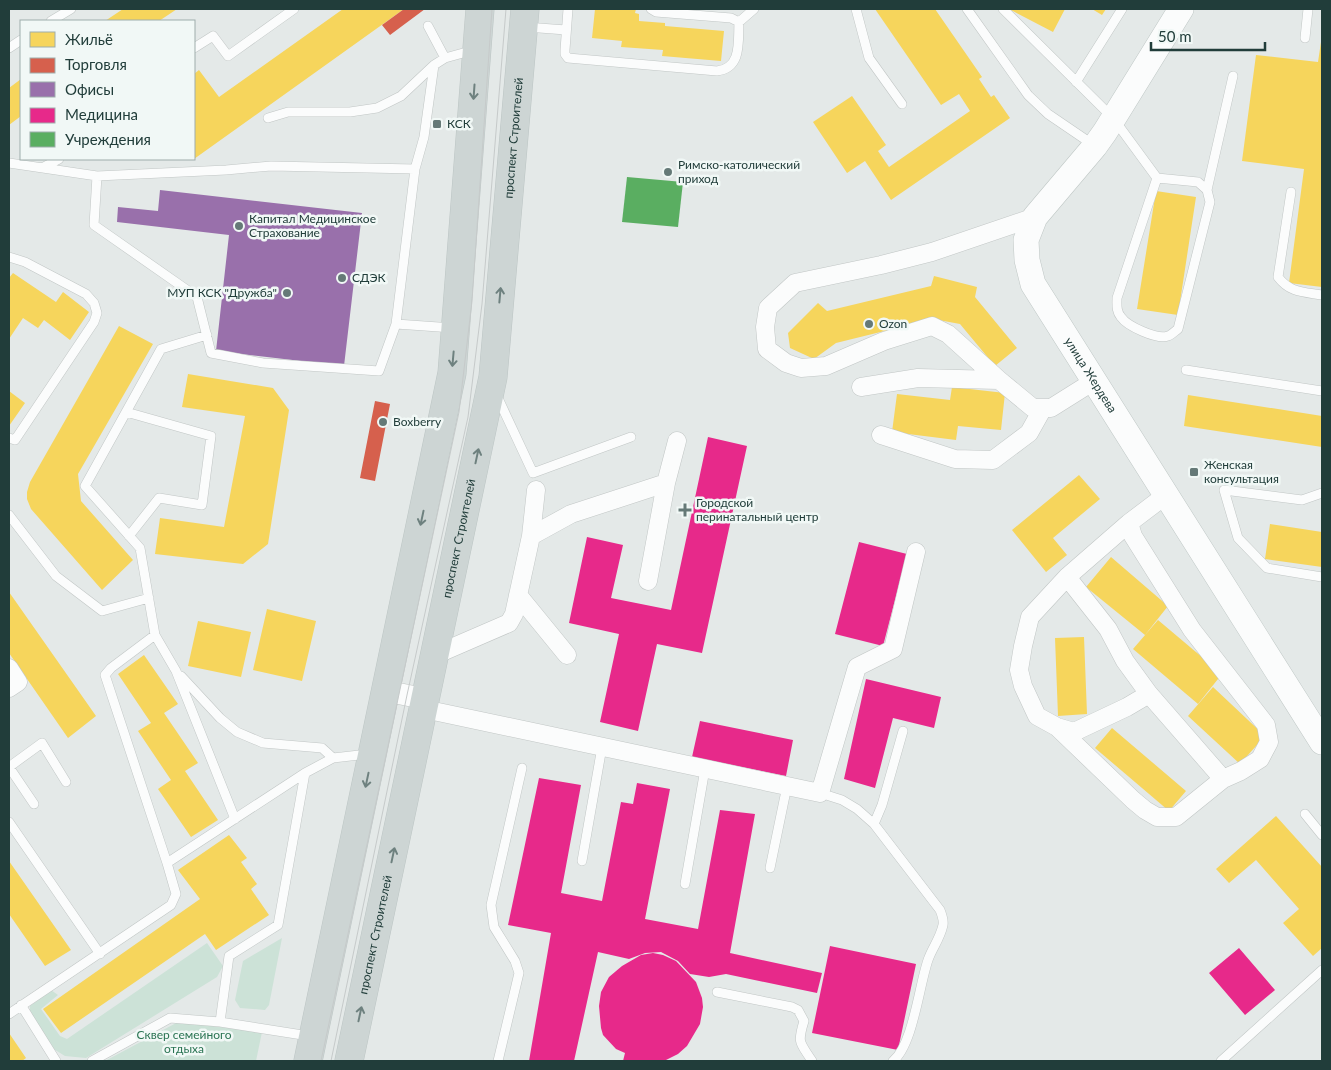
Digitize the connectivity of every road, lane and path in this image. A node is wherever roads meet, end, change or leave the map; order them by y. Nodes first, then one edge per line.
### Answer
1 (71, 9) edge
2 (294, 9) edge
3 (480, 9) edge
4 (568, 9) edge
5 (651, 9) edge
6 (754, 9) edge
7 (856, 9) edge
8 (966, 9) edge
9 (1003, 9) edge
10 (1122, 9) edge
11 (1181, 9) edge
12 (1308, 9) edge
13 (524, 18) edge
14 (53, 20) edge
15 (739, 22) junction
16 (428, 26) dead end
17 (566, 30) junction
18 (1305, 38) dead end
19 (20, 41) edge
20 (195, 47) edge
21 (9, 48) edge
22 (477, 50) junction
23 (445, 58) junction
24 (434, 65) junction
25 (1233, 76) dead end
26 (1076, 82) junction
27 (902, 104) dead end
28 (268, 118) dead end
29 (1113, 118) junction
30 (1095, 146) junction
31 (57, 160) edge
32 (9, 163) edge
33 (42, 168) junction
34 (415, 169) junction
35 (97, 176) junction
36 (1157, 178) junction
37 (1207, 190) junction
38 (1290, 192) dead end
39 (1035, 217) junction
40 (9, 257) edge
41 (1322, 295) edge
42 (396, 324) junction
43 (456, 328) junction
44 (207, 335) junction
45 (1186, 370) dead end
46 (999, 380) junction
47 (1094, 381) junction
48 (492, 384) junction
49 (862, 387) dead end
50 (1322, 389) edge
51 (1043, 408) junction
52 (126, 412) junction
53 (881, 435) dead end
54 (630, 437) dead end
55 (9, 438) edge
56 (677, 441) dead end
57 (666, 483) junction
58 (536, 490) dead end
59 (1322, 493) edge
60 (1166, 495) junction
61 (9, 515) edge
62 (1129, 523) junction
63 (129, 536) junction
64 (531, 536) junction
65 (916, 552) dead end
66 (1067, 577) junction
67 (1322, 577) edge
68 (648, 581) dead end
69 (518, 595) junction
70 (149, 598) junction
71 (155, 634) junction
72 (435, 655) junction
73 (567, 655) dead end
74 (9, 668) edge
75 (176, 671) junction
76 (9, 688) edge
77 (386, 691) junction
78 (1150, 694) junction
79 (425, 704) junction
80 (1057, 727) junction
81 (903, 731) dead end
82 (1322, 742) edge
83 (602, 747) junction
84 (373, 754) junction
85 (333, 758) junction
86 (522, 768) dead end
87 (706, 769) junction
88 (305, 773) junction
89 (1223, 779) junction
90 (66, 782) dead end
91 (787, 786) junction
92 (820, 793) junction
93 (34, 804) dead end
94 (1305, 814) dead end
95 (235, 819) junction
96 (9, 822) edge
97 (874, 824) junction
98 (1322, 835) edge
99 (582, 861) dead end
100 (167, 863) junction
101 (770, 868) dead end
102 (685, 884) dead end
103 (100, 954) junction
104 (1322, 970) edge
105 (718, 992) dead end
106 (21, 1005) junction
107 (9, 1014) edge
108 (220, 1022) junction
109 (311, 1049) edge
110 (56, 1061) edge
111 (92, 1061) edge
112 (349, 1061) edge
113 (498, 1061) edge
114 (812, 1061) edge
115 (892, 1061) edge
116 (1221, 1061) edge

1 - 14 lane
2 - 20 lane
3 - 22 main road
4 - 17 lane
5 - 15 lane
6 - 15 lane
7 - 27 lane
8 - 30 lane
9 - 26 lane
10 - 26 lane
11 - 29 main road, улица Жердева
12 - 18 lane
13 - 17 lane
48 -> 13 main road, проспект Строителей
15 - 17 lane
16 - 23 lane
19 - 21 lane
22 - 23 lane
22 -> 43 main road
23 - 24 lane
24 - 28 lane
24 - 34 lane
25 - 37 lane
26 - 29 lane
29 - 30 main road, улица Жердева
29 - 36 lane
30 - 39 main road, улица Жердева
31 - 33 lane
32 - 33 lane
33 - 35 lane
34 - 35 lane
34 - 42 lane
35 - 44 lane
36 - 37 lane
36 - 37 lane
38 - 41 lane
39 - 46 street
39 - 47 main road, улица Жердева
40 - 55 lane
42 - 43 lane
42 - 44 lane
43 -> 77 main road
44 - 52 lane
45 - 50 lane
46 - 49 street
46 - 51 street
47 - 51 street
47 - 60 main road, улица Жердева
48 - 54 lane
72 -> 48 main road, проспект Строителей
51 - 53 street
52 - 63 lane
52 - 63 lane
56 - 57 street
57 - 64 street
57 - 68 street
58 - 64 street
59 - 67 lane
60 - 62 street
60 - 82 main road, улица Жердева
61 - 70 lane
62 - 66 street
62 - 89 street
63 - 70 lane
64 - 69 street
65 - 92 street
66 - 78 street
66 - 80 street
69 - 72 street
69 - 73 street
70 - 71 lane
71 - 75 lane
71 - 100 lane
72 - 79 main road, проспект Строителей
74 - 76 street
75 - 85 lane
75 - 95 lane
77 - 79 street
77 - 84 main road
78 - 80 street
78 - 89 street
79 - 83 street
112 -> 79 main road, проспект Строителей
80 - 89 street
81 - 97 lane
83 - 87 street
83 - 99 lane
84 - 85 lane
84 -> 109 main road
85 - 88 lane
86 - 113 lane
87 - 91 street
87 - 102 lane
88 - 95 lane
88 - 108 lane
90 - 93 lane
91 - 92 street
91 - 101 lane
92 - 97 lane
94 - 98 lane
95 - 100 lane
96 - 103 lane
97 - 115 lane
100 - 103 lane
103 - 106 lane
104 - 116 lane
105 - 114 lane
106 - 107 lane
106 - 110 lane
108 - 109 lane
108 - 111 lane

